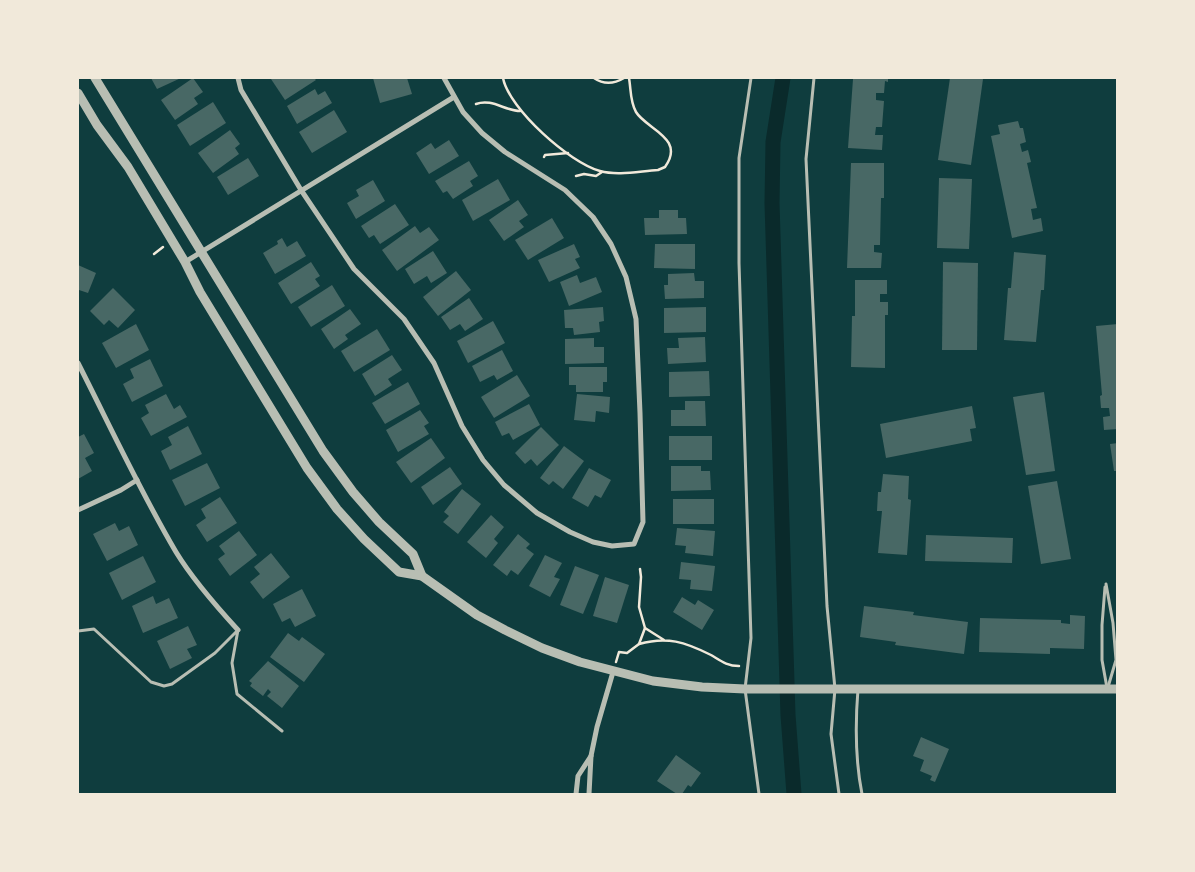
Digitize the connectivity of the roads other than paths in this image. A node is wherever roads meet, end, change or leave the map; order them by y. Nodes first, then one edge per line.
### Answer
1 (95, 78) edge
2 (238, 78) edge
3 (444, 78) edge
4 (751, 78) edge
5 (814, 78) edge
6 (78, 93) edge
7 (454, 97) junction
8 (301, 190) junction
9 (202, 252) junction
10 (185, 262) junction
11 (78, 363) edge
12 (136, 480) junction
13 (78, 510) edge
14 (422, 576) junction
15 (238, 630) junction
16 (78, 631) edge
17 (613, 672) junction
18 (745, 689) junction
19 (834, 689) junction
20 (858, 689) junction
21 (1107, 689) junction
22 (1118, 689) edge
23 (282, 732) dead end
24 (591, 756) junction
25 (576, 794) edge
26 (589, 794) edge
27 (759, 794) edge
28 (839, 794) edge
29 (862, 794) edge

1 - 9 street
2 - 8 street
3 - 7 street
4 - 18 lane
5 - 19 lane
6 - 10 street
7 - 8 street
7 - 8 street
8 - 9 street
9 - 10 street
9 - 14 street
10 - 14 street
11 - 12 street
12 - 13 street
12 - 15 street
14 - 17 street
15 - 16 lane
15 - 23 lane
17 - 18 street
17 - 24 street
18 - 19 street
18 - 27 lane
19 - 20 street
19 - 28 lane
20 - 21 street
20 - 29 lane
21 - 21 lane
21 - 22 street
24 - 25 street
24 - 26 street

